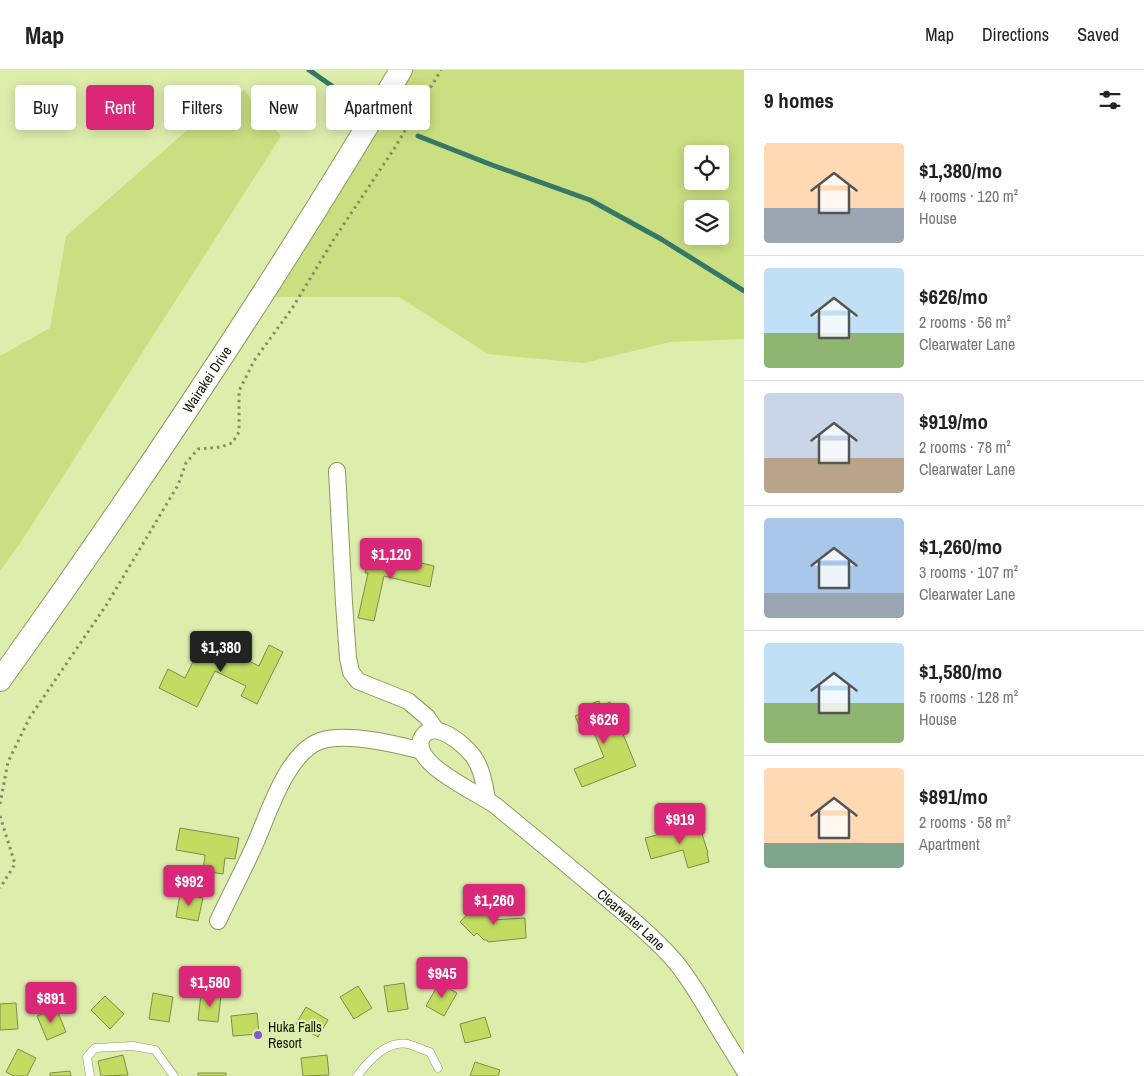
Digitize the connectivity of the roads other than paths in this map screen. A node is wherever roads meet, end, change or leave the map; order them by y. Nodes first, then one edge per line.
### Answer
1 (401, 70) edge
2 (337, 471) dead end
3 (0, 680) edge
4 (436, 730) junction
5 (422, 751) junction
6 (487, 798) junction
7 (218, 922) dead end
8 (438, 1068) dead end
9 (744, 1070) edge
10 (90, 1076) edge
11 (174, 1076) edge
12 (357, 1076) edge

1 - 3 main road, Wairakei Drive
2 - 4 street
4 - 5 street
4 - 6 street
5 - 6 street, Clearwater Lane
5 - 7 street
6 - 9 street, Clearwater Lane
8 - 12 lane
10 - 11 lane

